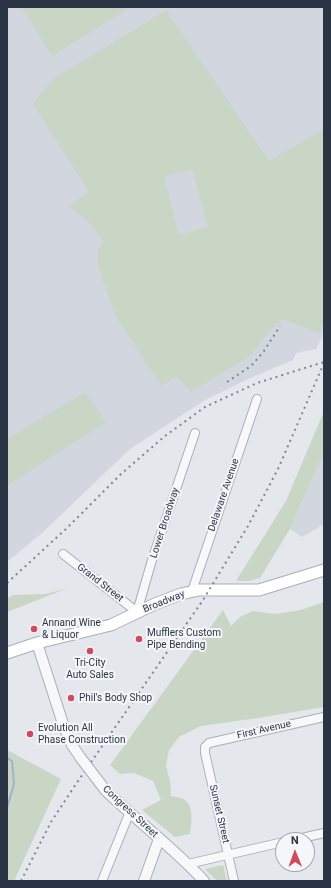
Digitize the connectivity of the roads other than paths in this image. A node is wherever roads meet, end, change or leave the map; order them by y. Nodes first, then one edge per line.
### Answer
1 (257, 399) dead end
2 (195, 433) dead end
3 (63, 554) dead end
4 (324, 570) edge
5 (192, 591) junction
6 (137, 612) junction
7 (37, 643) junction
8 (7, 653) edge
9 (324, 717) edge
10 (205, 747) joint
11 (129, 814) junction
12 (159, 839) junction
13 (275, 844) edge
14 (229, 854) junction
15 (188, 864) junction
16 (102, 881) edge
17 (144, 881) edge
18 (204, 881) edge
19 (234, 881) edge

1 - 5 street, Delaware Avenue
2 - 6 street, Lower Broadway
3 - 6 street, Grand Street
4 - 5 main road, Broadway
5 - 6 main road, Broadway
6 - 7 main road, Broadway
7 - 8 main road, Broadway
7 - 11 street, Congress Street, bridge
9 - 10 street, First Avenue
10 - 14 street, Sunset Street
11 - 12 street, Congress Street
11 - 16 street
12 - 15 street, Congress Street
12 - 17 street
13 - 14 street
14 - 15 street
14 - 19 street, Sunset Street
15 - 18 street, Congress Street

